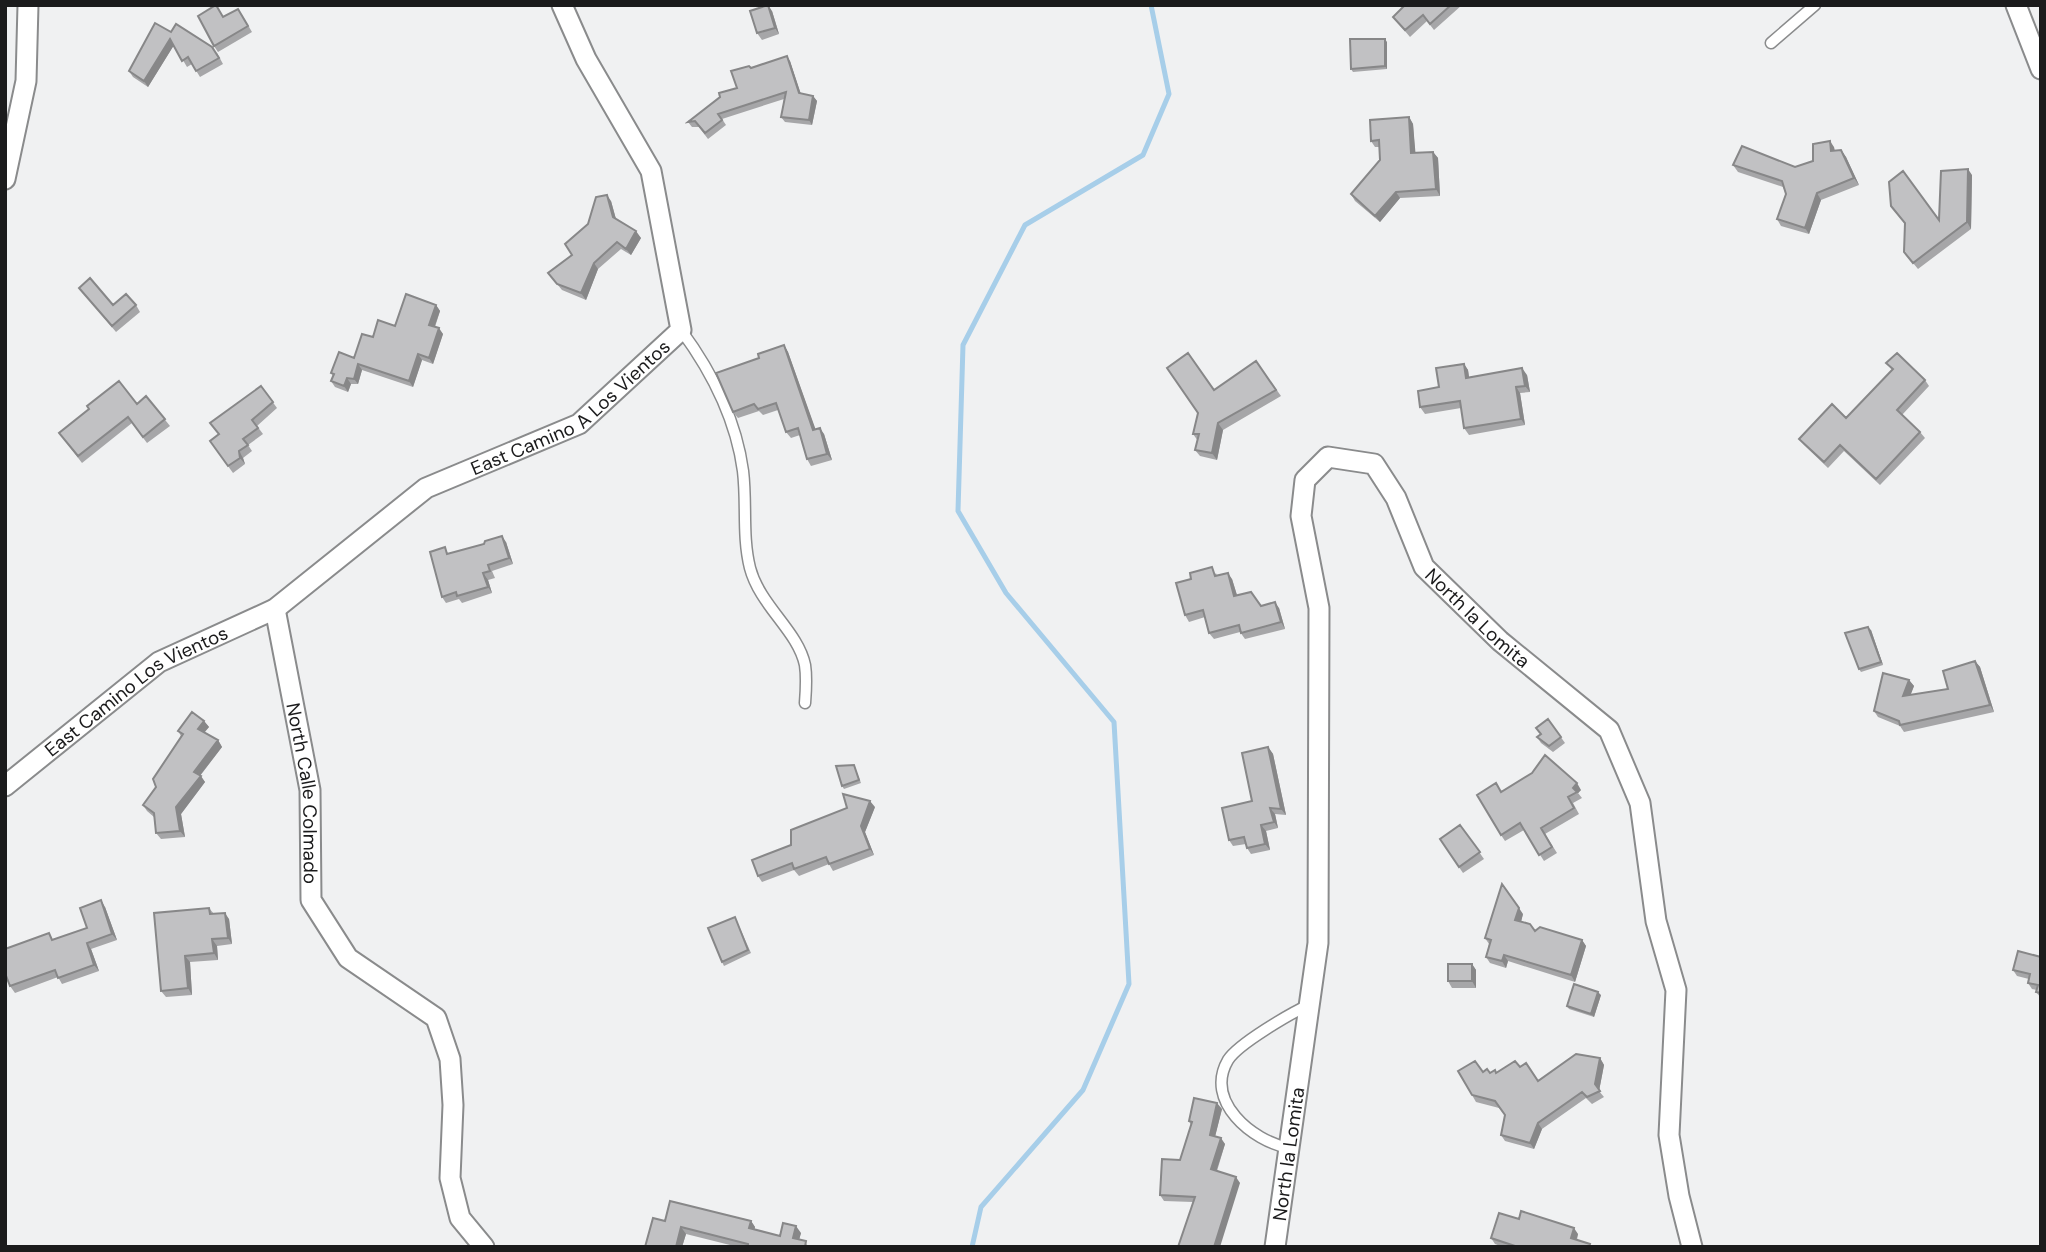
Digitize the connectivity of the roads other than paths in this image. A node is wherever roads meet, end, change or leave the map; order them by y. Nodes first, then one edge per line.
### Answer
1 (29, 5) edge
2 (562, 5) edge
3 (1815, 5) edge
4 (2016, 5) edge
5 (1771, 43) dead end
6 (2041, 69) edge
7 (5, 179) edge
8 (681, 330) junction
9 (275, 609) junction
10 (805, 703) dead end
11 (5, 786) edge
12 (1310, 1005) junction
13 (1289, 1149) junction
14 (484, 1247) edge
15 (1275, 1247) edge
16 (1692, 1247) edge

1 - 7 street
2 - 8 street, East Camino A Los Vientos
3 - 5 lane
4 - 6 street
8 - 9 street, East Camino A Los Vientos
8 - 10 lane
9 - 11 street, East Camino Los Vientos
9 - 14 street, North Calle Colmado
12 - 13 street, North la Lomita
12 - 13 lane
12 - 16 street, North la Lomita
13 - 15 street, North la Lomita

